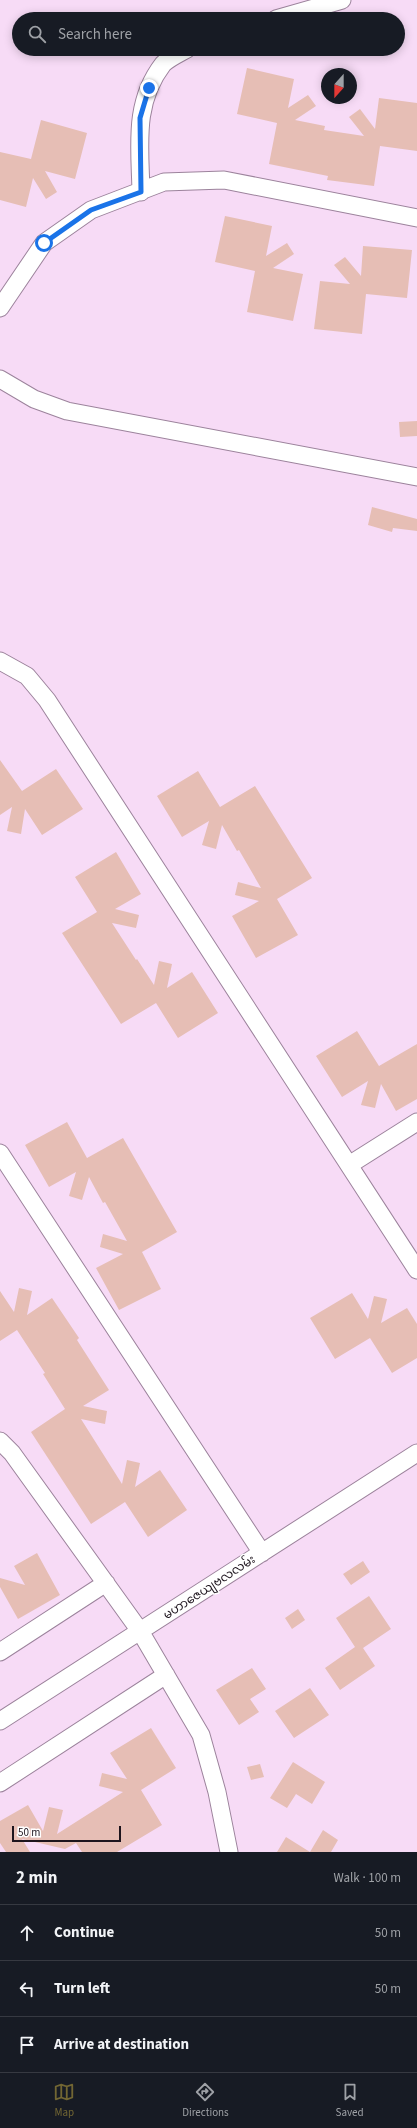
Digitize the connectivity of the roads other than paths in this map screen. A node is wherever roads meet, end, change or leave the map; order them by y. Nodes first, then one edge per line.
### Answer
1 (342, 0) edge
2 (300, 12) edge
3 (175, 56) edge
4 (141, 192) junction
5 (417, 218) edge
6 (0, 308) edge
7 (0, 379) edge
8 (417, 477) edge
9 (0, 661) edge
10 (417, 1122) edge
11 (0, 1153) edge
12 (349, 1165) junction
13 (417, 1270) edge
14 (0, 1441) edge
15 (417, 1453) edge
16 (262, 1553) junction
17 (106, 1583) junction
18 (140, 1631) junction
19 (0, 1652) edge
20 (166, 1675) junction
21 (0, 1721) edge
22 (0, 1783) edge
23 (229, 1852) edge

1 - 2 street
3 - 4 street
4 - 5 street
4 - 6 street
7 - 8 street
9 - 12 street
10 - 12 street
11 - 16 street
12 - 13 street
14 - 17 street
15 - 16 street, မဟာဇေယျဗလလမ်း
16 - 18 street, မဟာဇေယျဗလလမ်း
17 - 18 street
17 - 19 street
18 - 20 street
18 - 21 street, မဟာဇေယျဗလလမ်း
20 - 22 street
20 - 23 street

